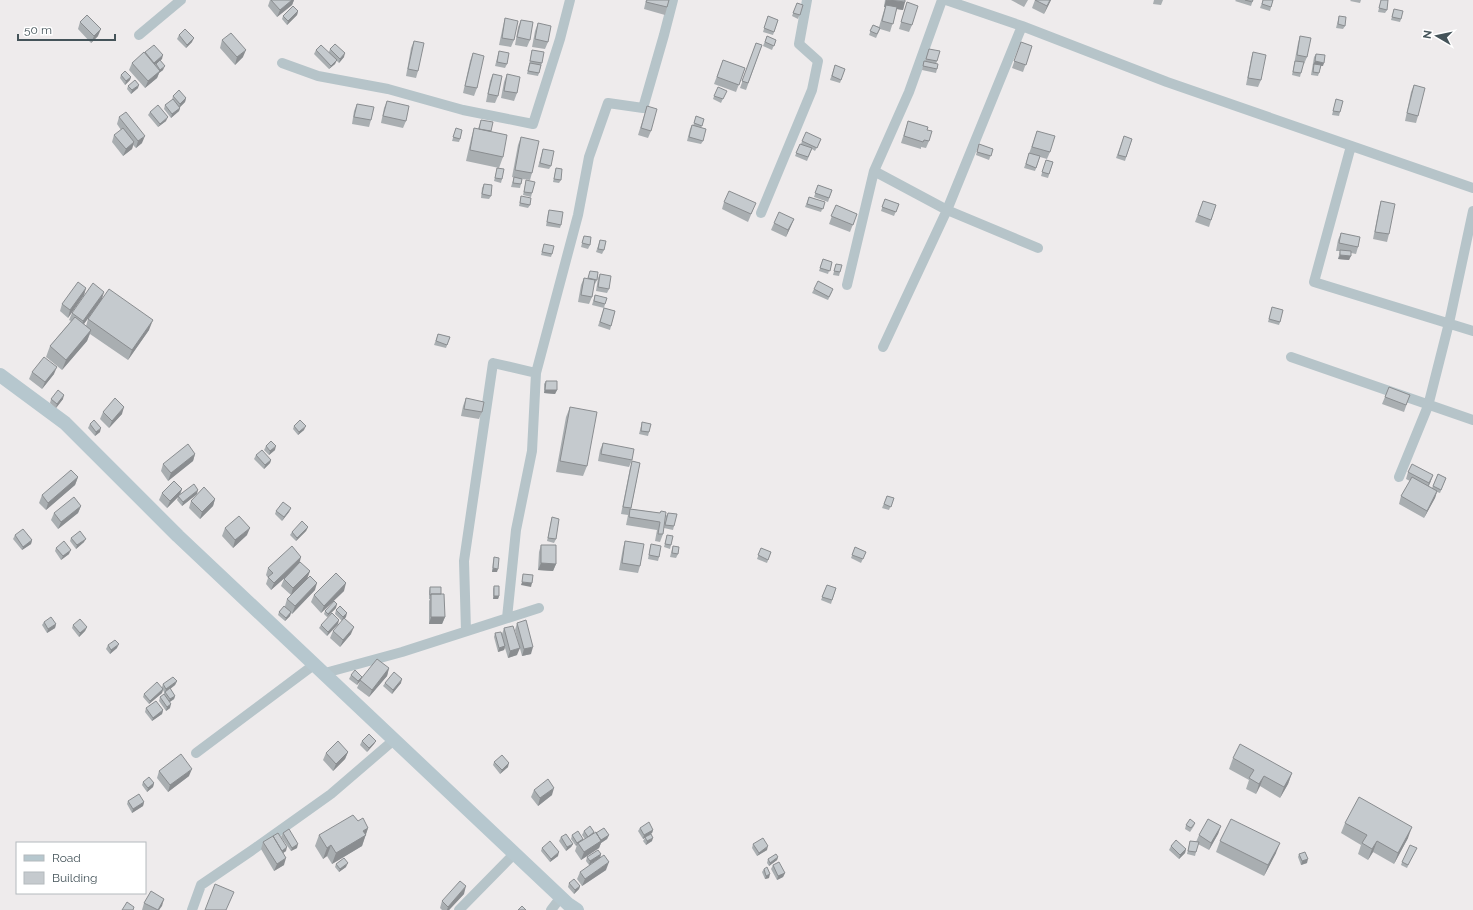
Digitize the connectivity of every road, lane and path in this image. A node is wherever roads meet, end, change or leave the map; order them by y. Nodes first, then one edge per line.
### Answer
1 (181, 0) edge
2 (570, 0) edge
3 (673, 0) edge
4 (807, 0) edge
5 (942, 0) edge
6 (946, 0) edge
7 (968, 4) edge
8 (1022, 26) junction
9 (139, 35) dead end
10 (282, 63) dead end
11 (1351, 146) junction
12 (874, 171) junction
13 (1473, 188) edge
14 (947, 210) junction
15 (1473, 211) edge
16 (761, 213) dead end
17 (1038, 248) dead end
18 (847, 285) dead end
19 (1449, 323) junction
20 (1473, 331) edge
21 (883, 347) dead end
22 (1291, 357) dead end
23 (536, 373) junction
24 (0, 375) edge
25 (1428, 406) junction
26 (1473, 420) edge
27 (1399, 477) dead end
28 (539, 608) dead end
29 (507, 618) junction
30 (466, 631) junction
31 (320, 669) junction
32 (395, 739) junction
33 (196, 753) dead end
34 (514, 853) junction
35 (561, 898) junction
36 (192, 910) edge
37 (459, 910) edge
38 (551, 910) edge
39 (577, 910) edge

1 - 9 street
2 - 10 street
3 - 23 street
4 - 16 street
5 - 12 street
6 - 7 street
7 - 8 street
8 - 11 street
8 - 14 street
11 - 13 street
11 - 19 street
12 - 14 street
12 - 18 street
14 - 17 street
14 - 21 street
15 - 19 street
19 - 20 street
19 - 25 street
22 - 25 street
23 - 29 street
23 - 30 street
24 - 31 street
25 - 26 street
25 - 27 street
28 - 29 street
29 - 30 street
30 - 31 street
31 - 32 street
31 - 33 street
32 - 34 street
32 - 36 street
34 - 35 street
34 - 37 street
35 - 38 street
35 - 39 street

